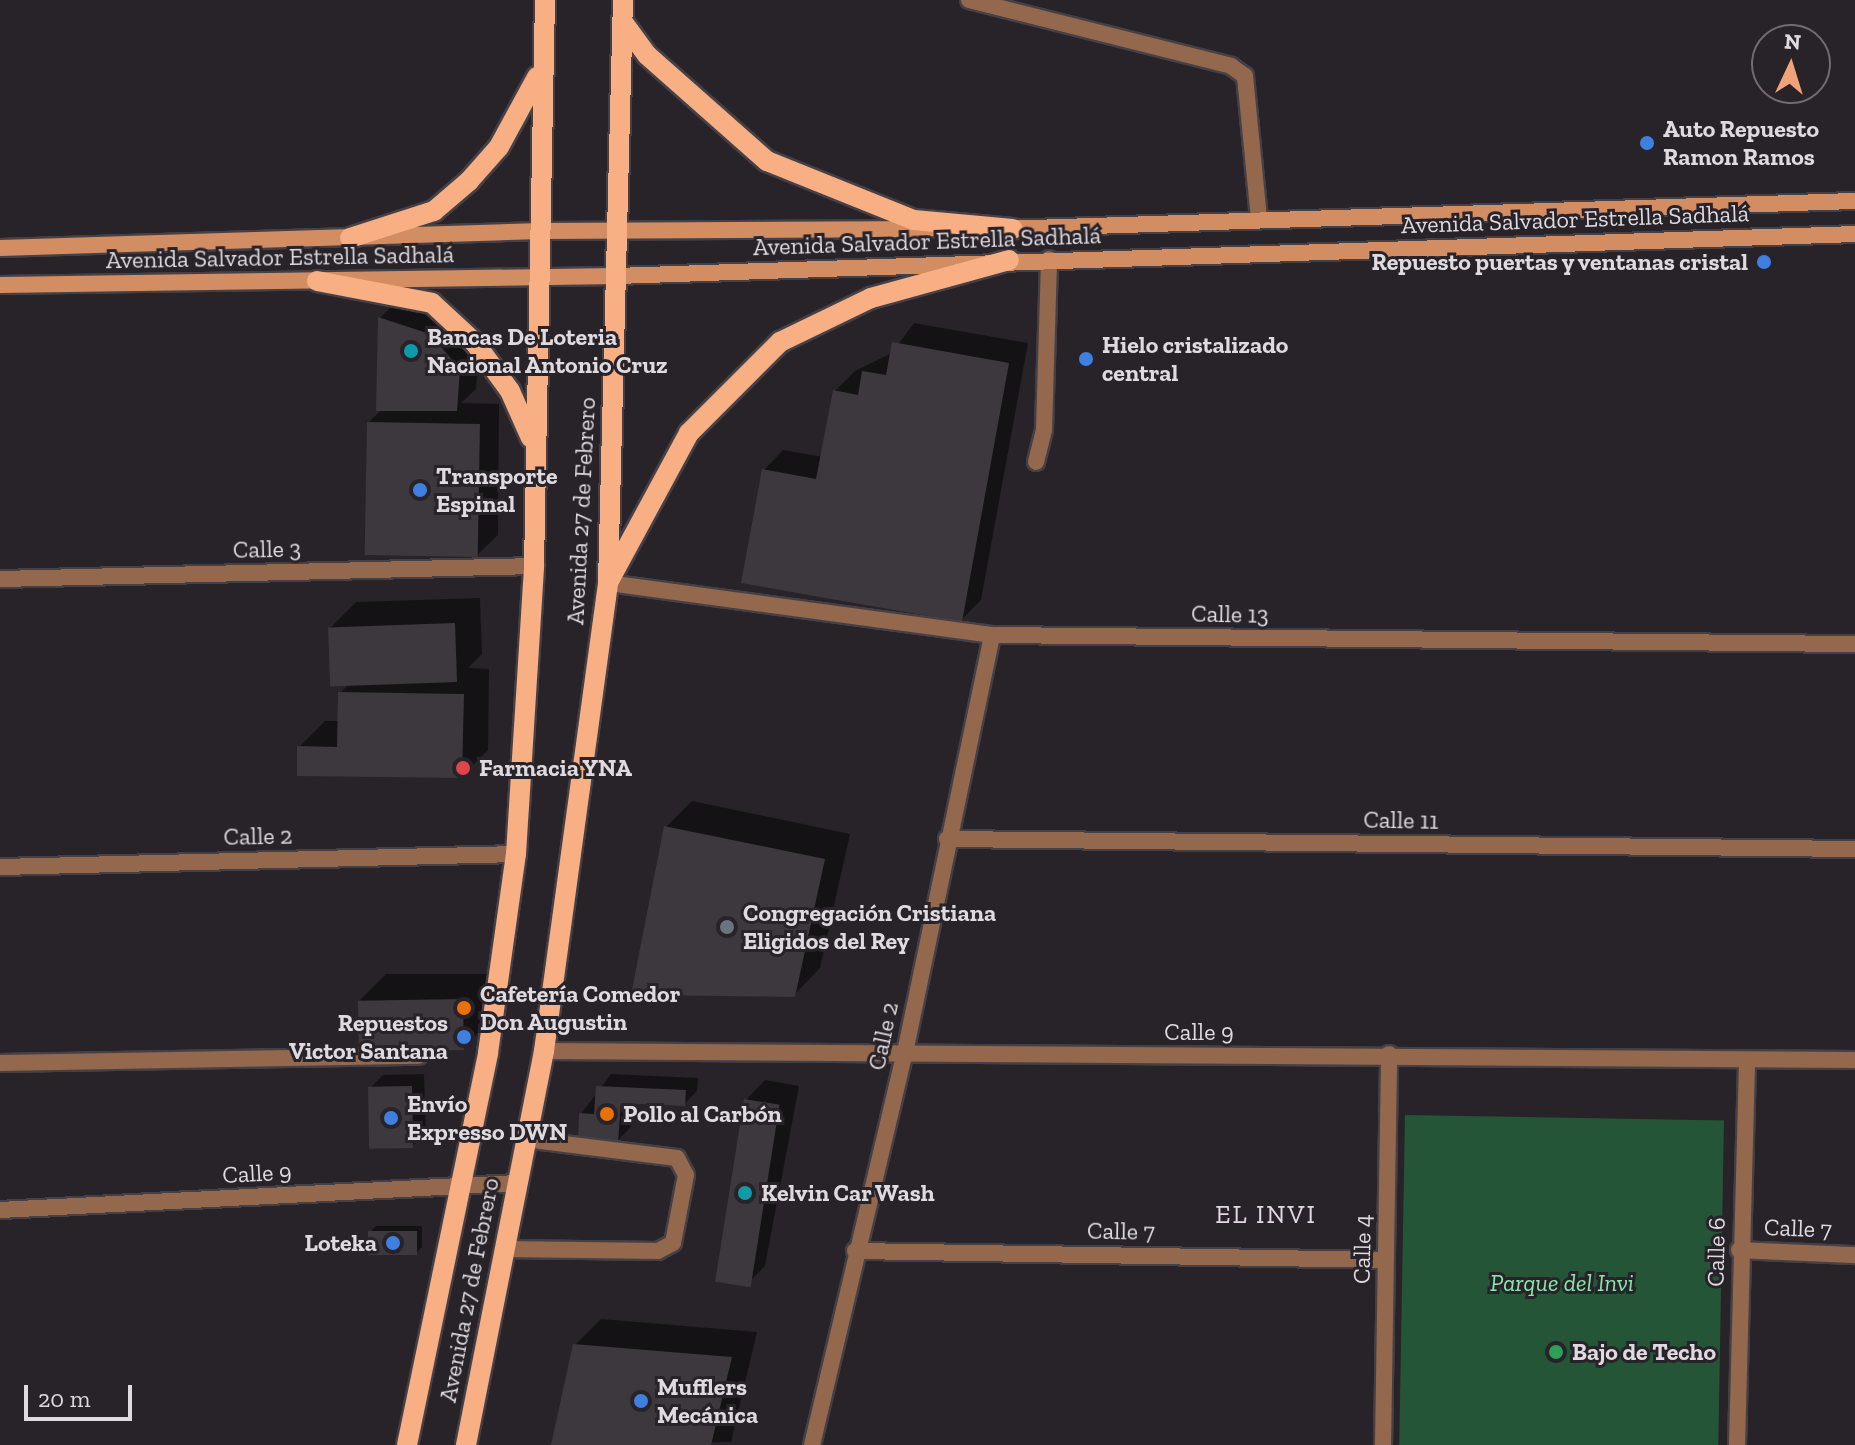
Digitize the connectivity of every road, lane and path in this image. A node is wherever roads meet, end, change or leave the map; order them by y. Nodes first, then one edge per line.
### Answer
1 (545, 0) edge
2 (969, 0) edge
3 (623, 10) edge
4 (542, 66) junction
5 (1855, 201) edge
6 (1259, 219) junction
7 (1013, 229) junction
8 (618, 230) junction
9 (540, 231) junction
10 (1855, 234) edge
11 (350, 238) junction
12 (0, 248) edge
13 (1049, 259) junction
14 (1009, 260) junction
15 (616, 276) junction
16 (539, 278) junction
17 (317, 281) junction
18 (0, 285) edge
19 (534, 445) junction
20 (1036, 462) dead end
21 (534, 566) junction
22 (0, 579) edge
23 (608, 583) junction
24 (992, 635) junction
25 (1855, 644) edge
26 (947, 839) junction
27 (1855, 849) edge
28 (516, 854) junction
29 (0, 867) edge
30 (544, 1051) junction
31 (1389, 1054) junction
32 (419, 1056) dead end
33 (904, 1057) junction
34 (1747, 1060) junction
35 (1855, 1060) edge
36 (0, 1063) edge
37 (525, 1139) junction
38 (517, 1183) junction
39 (459, 1188) junction
40 (0, 1210) edge
41 (504, 1249) junction
42 (1739, 1250) junction
43 (855, 1251) junction
44 (1855, 1255) edge
45 (1385, 1260) junction
46 (407, 1445) edge
47 (466, 1445) edge
48 (812, 1445) edge
49 (1383, 1445) edge
50 (1737, 1445) edge

1 - 4 main road, Avenida 27 de Febrero
2 - 6 street
3 - 7 main road
3 - 8 main road, Avenida 27 de Febrero
4 - 9 main road, Avenida 27 de Febrero
4 - 11 main road
5 - 6 main road, Avenida Salvador Estrella Sadhalá
6 - 7 main road, Avenida Salvador Estrella Sadhalá
7 - 8 main road, Avenida Salvador Estrella Sadhalá
8 - 9 main road, Avenida Salvador Estrella Sadhalá
8 - 15 main road, Avenida 27 de Febrero
9 - 11 main road, Avenida Salvador Estrella Sadhalá
9 - 16 main road, Avenida 27 de Febrero
10 - 13 main road, Avenida Salvador Estrella Sadhalá
11 - 12 main road, Avenida Salvador Estrella Sadhalá
13 - 14 main road, Avenida Salvador Estrella Sadhalá
13 - 20 street
14 - 15 main road, Avenida Salvador Estrella Sadhalá
14 - 23 main road
15 - 16 main road, Avenida Salvador Estrella Sadhalá
15 - 23 main road, Avenida 27 de Febrero
16 - 17 main road, Avenida Salvador Estrella Sadhalá
16 - 19 main road, Avenida 27 de Febrero
17 - 18 main road, Avenida Salvador Estrella Sadhalá
17 - 19 main road
19 - 21 main road, Avenida 27 de Febrero
21 - 22 street, Calle 3
21 - 28 main road, Avenida 27 de Febrero
23 - 24 street, Calle 13
23 - 30 main road, Avenida 27 de Febrero
24 - 25 street, Calle 13
24 - 26 street, Calle 2
26 - 27 street, Calle 11
26 - 33 street, Calle 2
28 - 29 street, Calle 2
28 - 39 main road, Avenida 27 de Febrero
30 - 33 street, Calle 9
30 - 37 main road, Avenida 27 de Febrero
31 - 33 street, Calle 9
31 - 34 street, Calle 9
31 - 45 street, Calle 4
32 - 36 street
33 - 43 street, Calle 2
34 - 35 street, Calle 9
34 - 42 street, Calle 6
37 - 38 main road, Avenida 27 de Febrero
37 - 41 street
38 - 39 street, Calle 9
38 - 41 main road, Avenida 27 de Febrero
39 - 40 street, Calle 9
39 - 46 main road, Avenida 27 de Febrero
41 - 47 main road, Avenida 27 de Febrero
42 - 44 street, Calle 7
42 - 50 street, Calle 6
43 - 45 street, Calle 7
43 - 48 street, Calle 2
45 - 49 street, Calle 4

